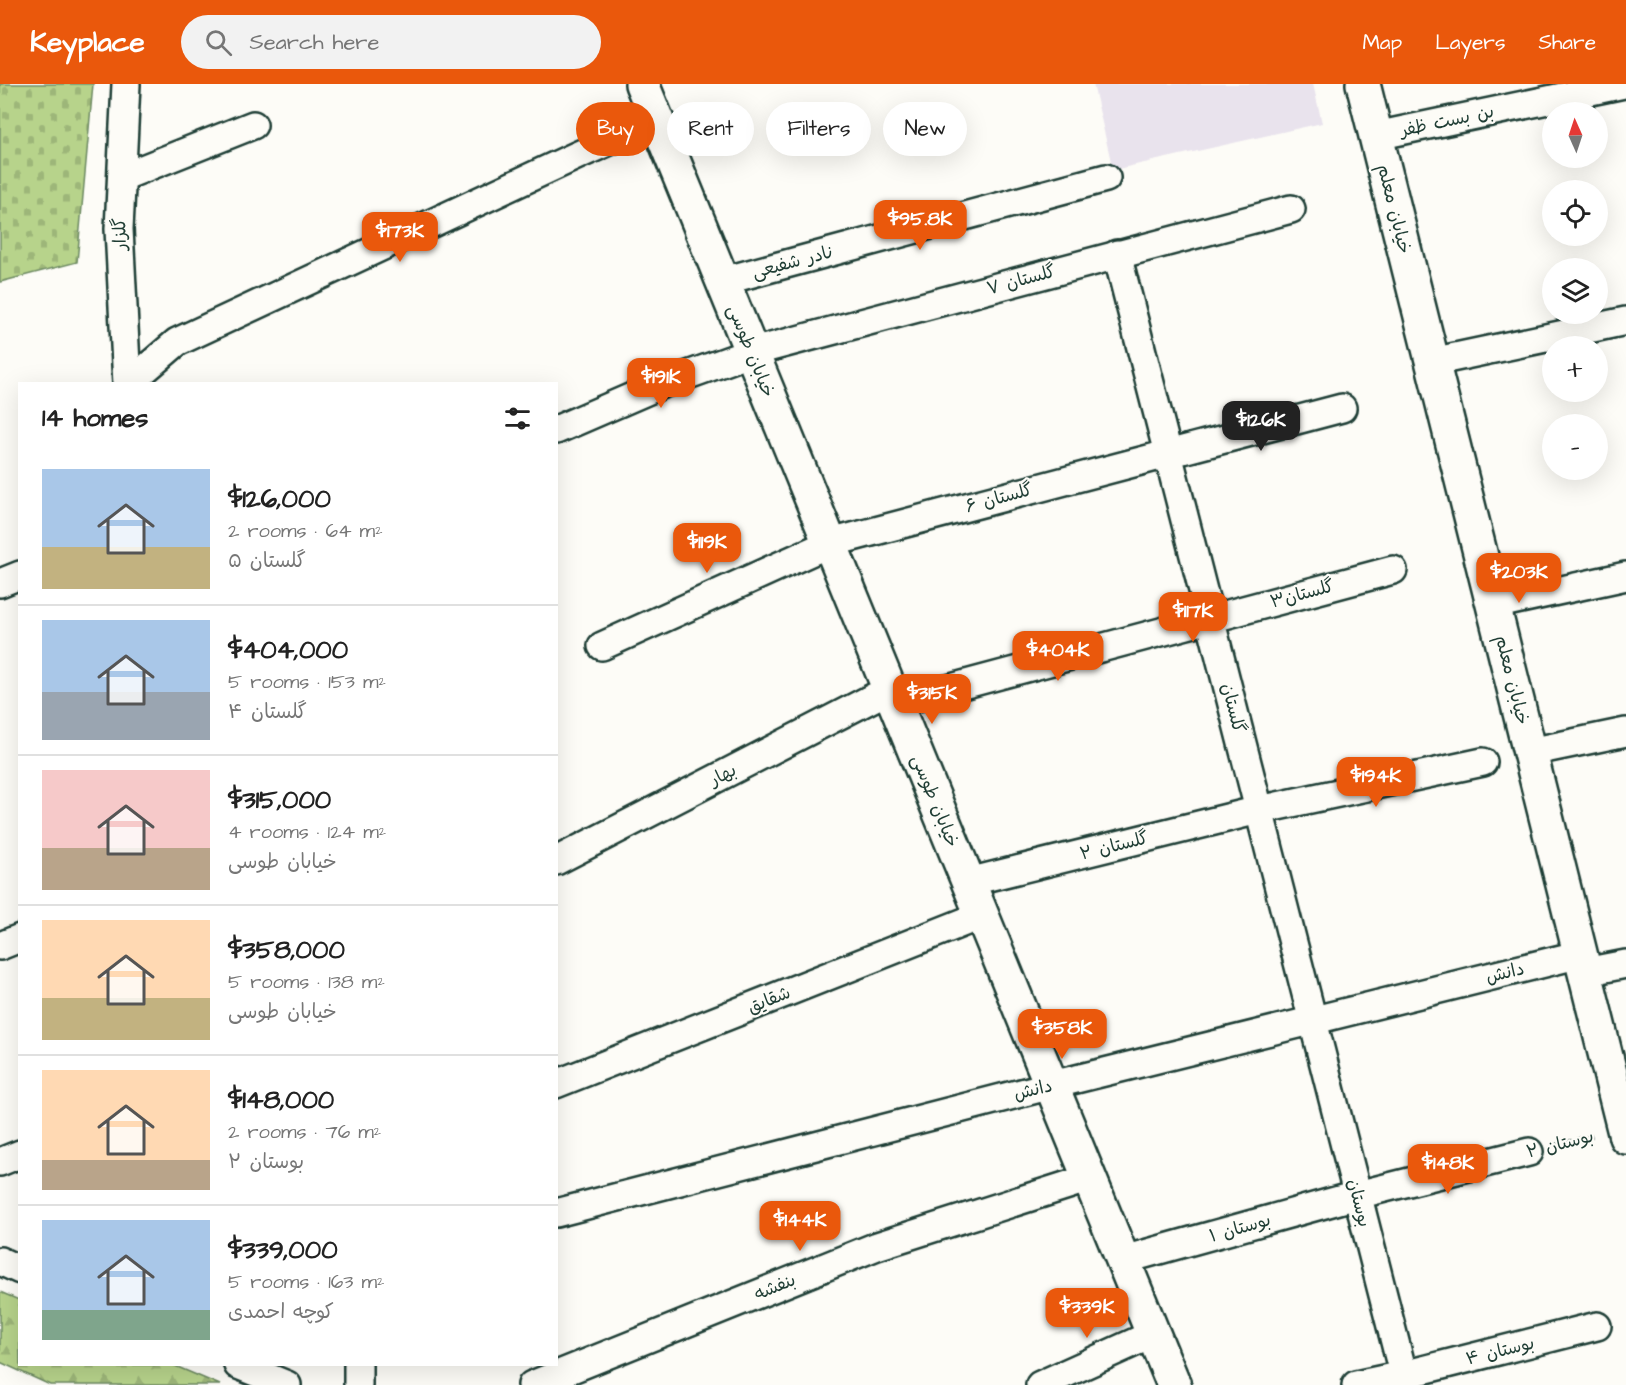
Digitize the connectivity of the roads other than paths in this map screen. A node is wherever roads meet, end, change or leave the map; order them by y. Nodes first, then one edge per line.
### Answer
1 (126, 84) edge
2 (642, 84) edge
3 (1363, 84) edge
4 (1624, 84) edge
5 (657, 120) junction
6 (253, 125) dead end
7 (1376, 136) junction
8 (122, 177) junction
9 (1106, 178) dead end
10 (1291, 208) dead end
11 (1117, 254) junction
12 (723, 281) junction
13 (1626, 321) edge
14 (752, 352) junction
15 (1432, 362) junction
16 (128, 382) edge
17 (130, 382) edge
18 (1342, 408) dead end
19 (558, 429) edge
20 (1168, 453) junction
21 (830, 543) junction
22 (1393, 570) dead end
23 (18, 576) edge
24 (1626, 576) edge
25 (0, 584) edge
26 (1493, 604) junction
27 (1210, 618) junction
28 (602, 646) dead end
29 (892, 696) junction
30 (1626, 732) edge
31 (1530, 752) junction
32 (1483, 762) dead end
33 (1259, 810) junction
34 (558, 860) edge
35 (968, 882) junction
36 (982, 915) junction
37 (18, 939) edge
38 (0, 946) edge
39 (1583, 963) junction
40 (1626, 963) edge
41 (1313, 1022) junction
42 (558, 1083) edge
43 (1052, 1085) junction
44 (1625, 1132) edge
45 (1529, 1152) road end
46 (18, 1155) edge
47 (0, 1162) edge
48 (1090, 1178) junction
49 (1357, 1195) junction
50 (558, 1212) edge
51 (1124, 1260) junction
52 (0, 1261) edge
53 (18, 1269) edge
54 (1597, 1326) dead end
55 (1153, 1334) junction
56 (240, 1366) edge
57 (358, 1366) edge
58 (1404, 1380) edge
59 (287, 1385) edge
60 (358, 1385) edge
61 (532, 1385) edge
62 (1040, 1385) edge
63 (1174, 1385) edge
64 (1356, 1385) edge

1 - 8 street, گلزار
2 - 5 street, خیابان طوسی
3 - 7 street, خیابان معلم
4 - 7 street, بن بست ظفر
5 - 12 street, خیابان طوسی
5 - 17 street
6 - 8 street
7 - 15 street, خیابان معلم
8 - 16 street, گلزار
9 - 12 street, نادر شفیعی
10 - 11 street, گلستان ۷
11 - 14 street, گلستان ۷
11 - 20 street, گلستان
12 - 14 street, خیابان طوسی
13 - 15 street
14 - 19 street, گلستان ۷
14 - 21 street, خیابان طوسی
15 - 26 street, خیابان معلم
18 - 20 street, گلستان ۶
20 - 21 street, گلستان ۶
20 - 27 street, گلستان
21 - 28 street, گلستان ۶
21 - 29 street, خیابان طوسی
22 - 27 street, گلستان۳
23 - 25 street
24 - 26 street
26 - 31 street, خیابان معلم
27 - 29 street, گلستان۳
27 - 33 street, گلستان
29 - 34 street, بهار
29 - 35 street, خیابان طوسی
30 - 31 street
31 - 39 street, خیابان معلم
32 - 33 street, گلستان ۲
33 - 35 street, گلستان ۲
33 - 41 street, گلستان
35 - 36 street, خیابان طوسی
36 - 42 street, شقایق
36 - 43 street, خیابان طوسی
37 - 38 street
39 - 40 street, دانش
39 - 41 street, دانش
39 - 44 street, خیابان معلم
41 - 43 street, دانش
41 - 49 street, بوستان
43 - 48 street, خیابان طوسی
43 - 50 street, دانش
45 - 49 street, بوستان ۲
46 - 47 street
48 - 51 street, خیابان طوسی
48 - 61 street, بنفشه
49 - 51 street, بوستان ۱
49 - 58 street, بوستان
51 - 55 street, خیابان طوسی
52 - 53 street
54 - 58 street, بوستان ۴
55 - 62 street
55 - 63 street, خیابان طوسی
56 - 59 street
57 - 60 street
58 - 64 street, بوستان ۴

